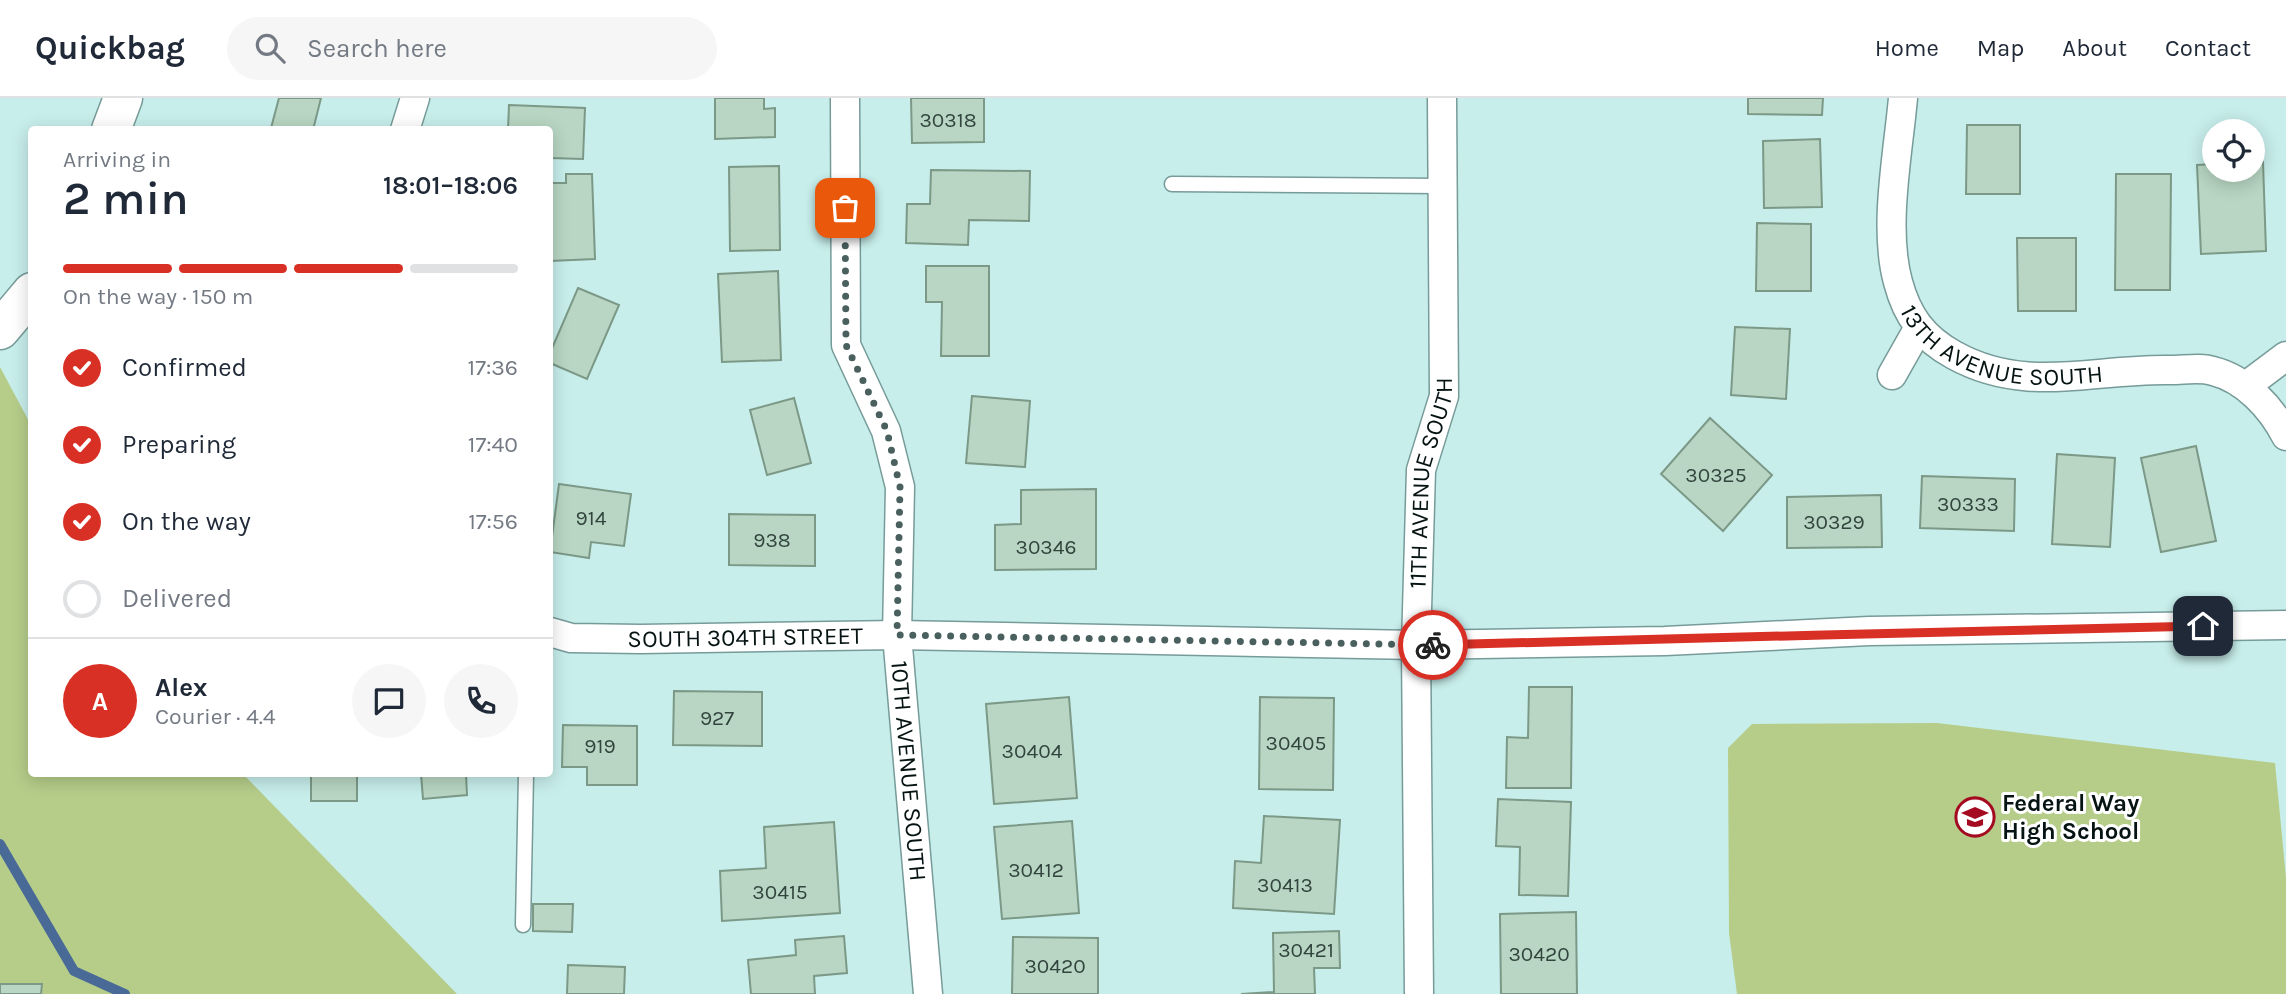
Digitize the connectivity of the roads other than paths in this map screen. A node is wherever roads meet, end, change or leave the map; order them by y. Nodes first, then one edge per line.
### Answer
1 (123, 98) edge
2 (415, 98) edge
3 (845, 98) edge
4 (1442, 98) edge
5 (1903, 98) edge
6 (112, 126) edge
7 (406, 126) edge
8 (1172, 184) dead end
9 (1443, 186) junction
10 (28, 297) edge
11 (1918, 329) junction
12 (0, 330) edge
13 (2286, 356) edge
14 (1892, 375) dead end
15 (2246, 386) junction
16 (2286, 436) edge
17 (2286, 625) edge
18 (553, 633) edge
19 (897, 635) junction
20 (1416, 645) junction
21 (526, 777) edge
22 (523, 925) dead end
23 (928, 994) edge
24 (1419, 994) edge

1 - 6 main road
2 - 7 street
3 - 19 street, 10TH AVENUE SOUTH
4 - 9 street, 11TH AVENUE SOUTH
5 - 11 street, 13TH AVENUE SOUTH
8 - 9 lane
9 - 20 street, 11TH AVENUE SOUTH
10 - 12 main road
11 - 14 street
11 - 15 street, 13TH AVENUE SOUTH
13 - 15 street
15 - 16 street, 13TH AVENUE SOUTH
17 - 20 street, SOUTH 304TH STREET
18 - 19 street, SOUTH 304TH STREET
19 - 20 street, SOUTH 304TH STREET
19 - 23 street, 10TH AVENUE SOUTH
20 - 24 street, 11TH AVENUE SOUTH
21 - 22 lane

